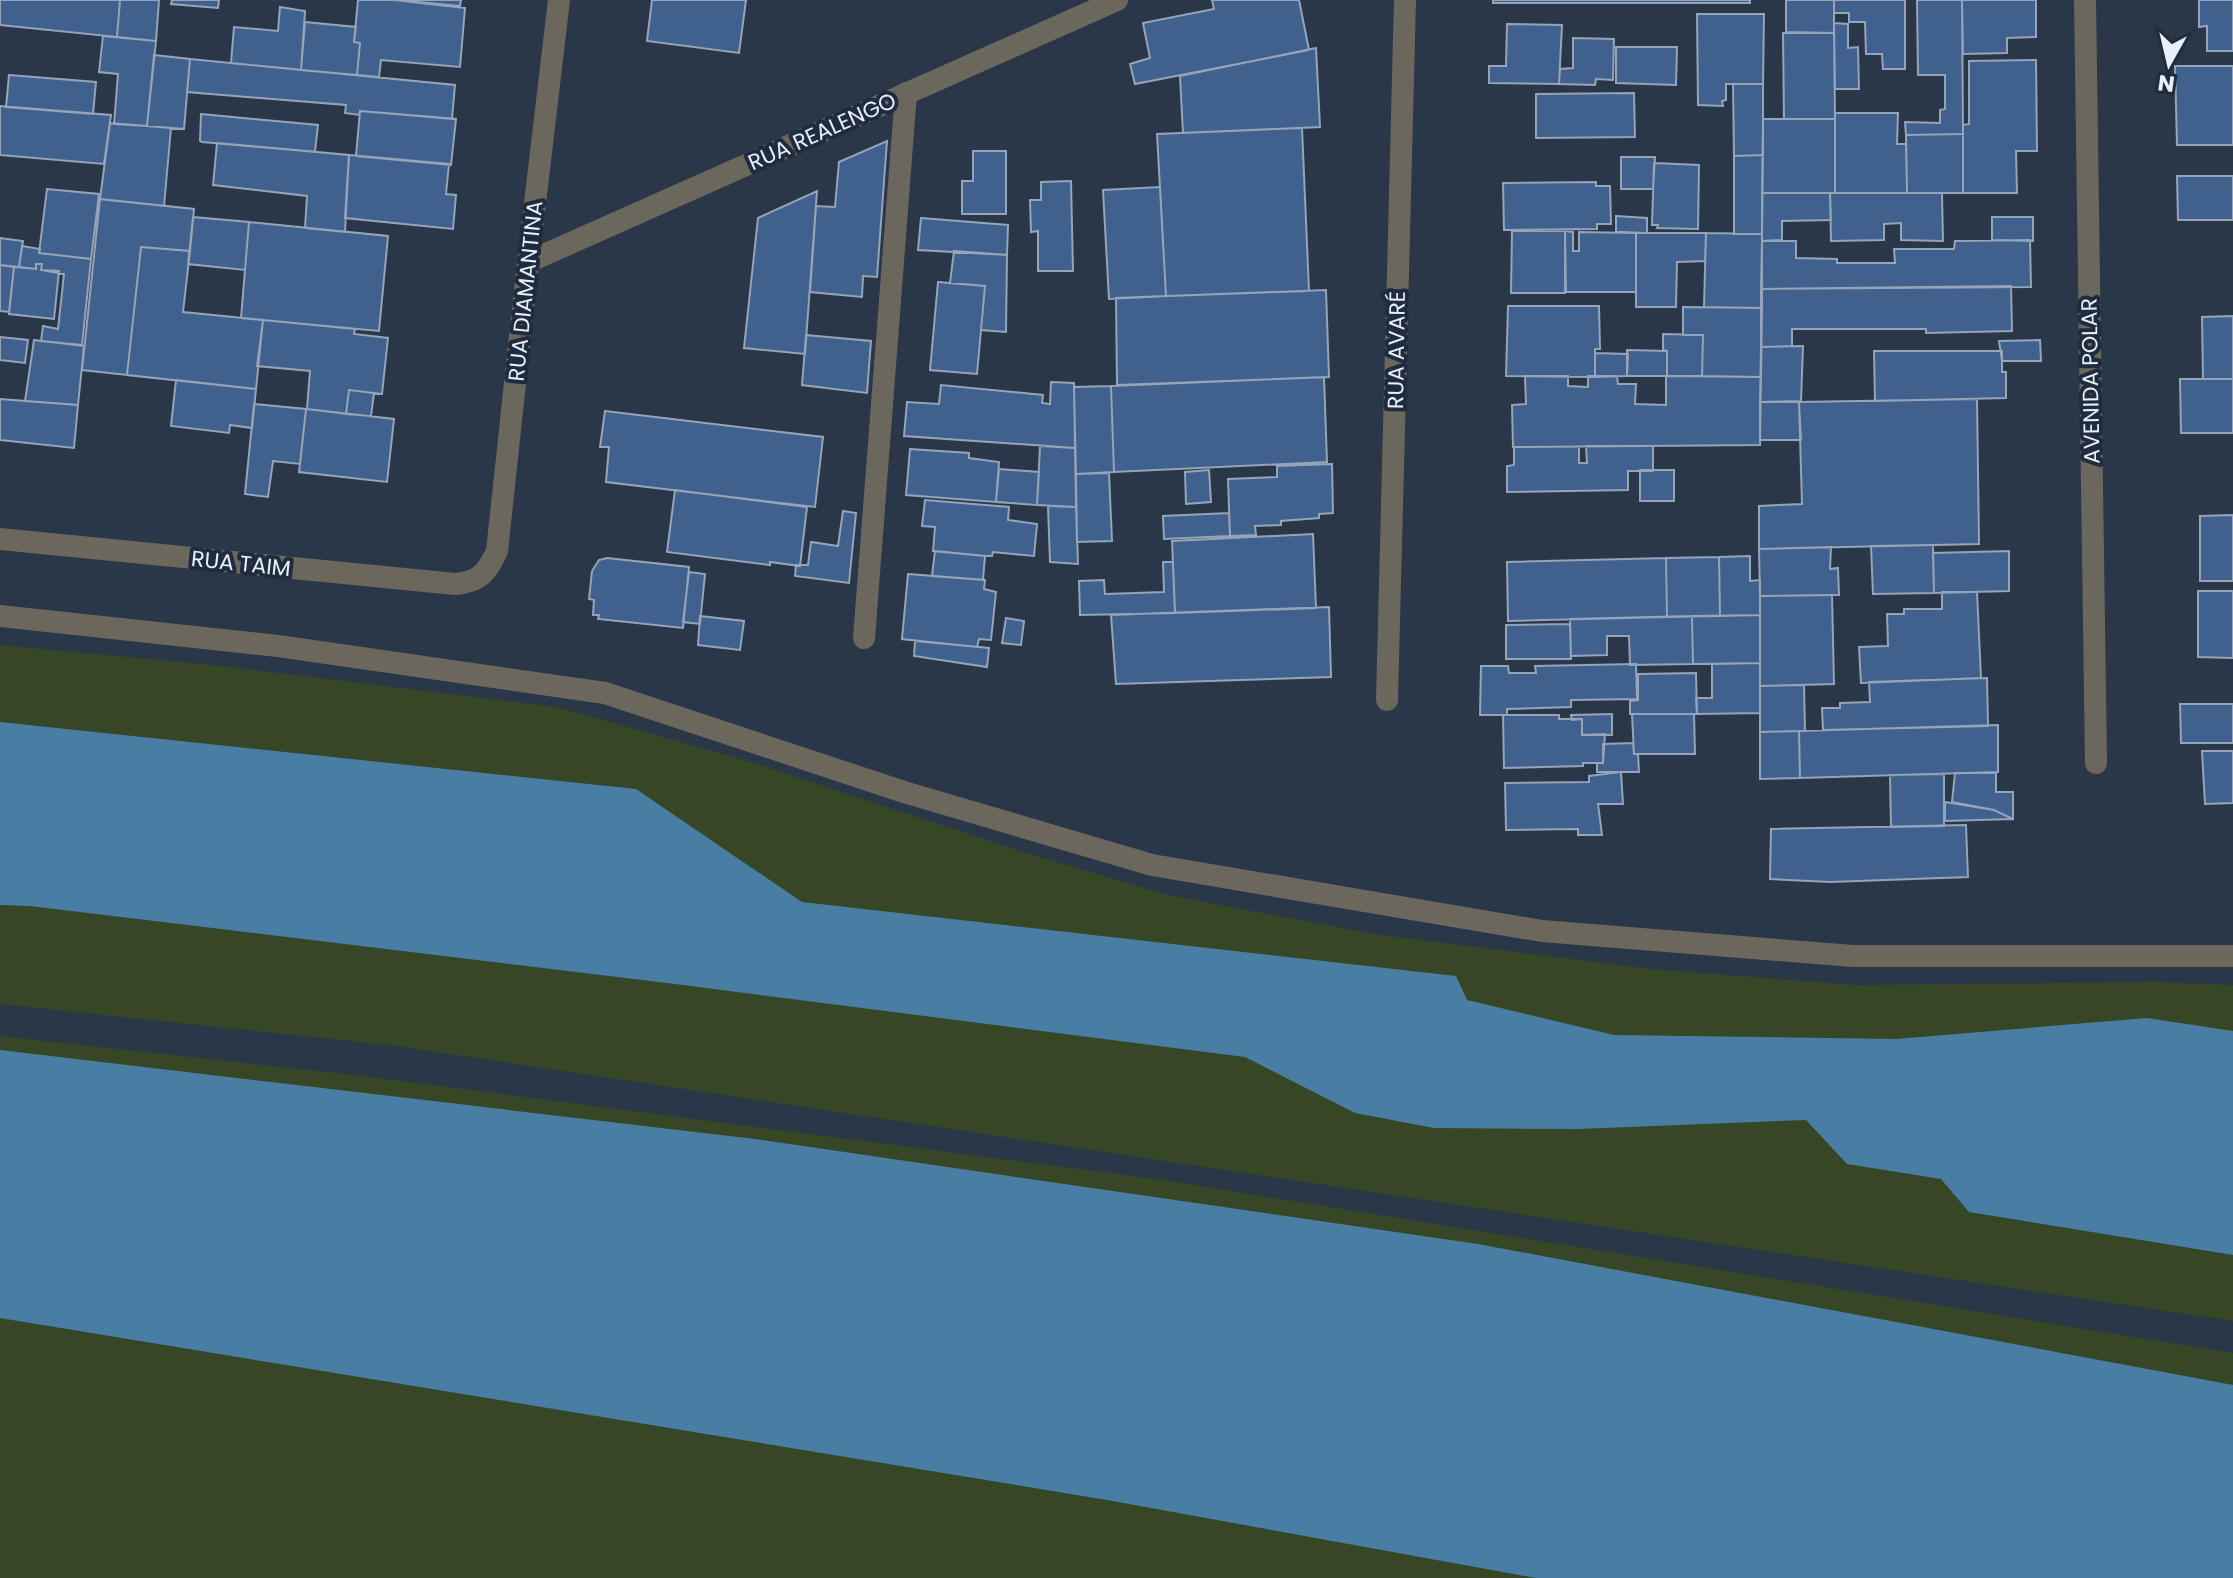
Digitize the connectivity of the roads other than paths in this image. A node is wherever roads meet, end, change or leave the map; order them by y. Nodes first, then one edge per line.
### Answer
1 (559, 0) edge
2 (1117, 0) edge
3 (1405, 0) edge
4 (2085, 0) edge
5 (906, 93) junction
6 (528, 262) junction
7 (0, 539) edge
8 (481, 577) joint
9 (0, 616) edge
10 (864, 638) dead end
11 (1387, 700) dead end
12 (2096, 763) dead end
13 (2233, 956) edge

1 - 6 street, RUA DIAMANTINA
2 - 5 street, RUA REALENGO
3 - 11 street, RUA AVARÉ
4 - 12 street, AVENIDA POLAR
5 - 6 street, RUA REALENGO
5 - 10 street
6 - 8 street, RUA DIAMANTINA
7 - 8 street, RUA TAIM
9 - 13 street

